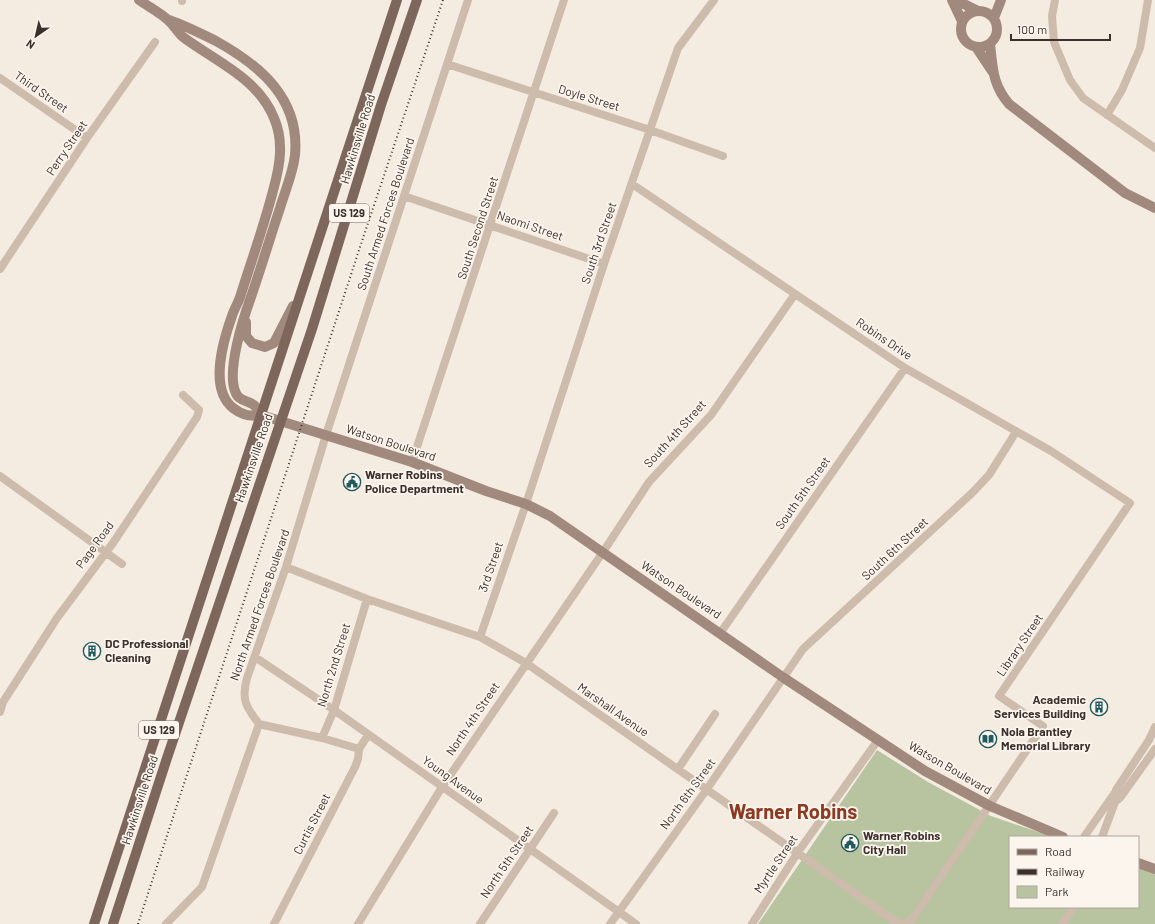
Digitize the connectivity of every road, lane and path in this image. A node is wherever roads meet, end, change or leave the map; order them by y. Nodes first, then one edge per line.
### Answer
1 (139, 0) edge
2 (398, 0) edge
3 (417, 0) edge
4 (468, 0) edge
5 (564, 0) edge
6 (714, 0) edge
7 (952, 0) edge
8 (956, 0) edge
9 (995, 0) edge
10 (1001, 0) edge
11 (1055, 0) edge
12 (1148, 0) edge
13 (981, 11) junction
14 (994, 18) junction
15 (169, 20) junction
16 (962, 21) junction
17 (155, 42) dead end
18 (990, 44) junction
19 (976, 47) junction
20 (447, 64) junction
21 (992, 71) junction
22 (0, 78) edge
23 (534, 93) junction
24 (1106, 115) junction
25 (650, 130) junction
26 (87, 138) junction
27 (1155, 148) edge
28 (723, 156) dead end
29 (632, 184) junction
30 (404, 196) junction
31 (1155, 208) edge
32 (491, 226) junction
33 (604, 264) junction
34 (0, 269) edge
35 (305, 280) junction
36 (794, 294) junction
37 (251, 297) junction
38 (905, 368) junction
39 (183, 395) dead end
40 (261, 415) junction
41 (280, 421) junction
42 (1016, 432) junction
43 (326, 435) junction
44 (412, 462) junction
45 (0, 476) edge
46 (1130, 503) joint
47 (526, 504) junction
48 (105, 552) junction
49 (603, 552) junction
50 (122, 564) dead end
51 (286, 567) junction
52 (367, 600) junction
53 (721, 632) junction
54 (480, 637) junction
55 (255, 657) junction
56 (526, 663) junction
57 (784, 678) junction
58 (334, 710) junction
59 (0, 712) edge
60 (715, 714) dead end
61 (259, 724) junction
62 (1155, 728) edge
63 (368, 735) junction
64 (322, 738) junction
65 (878, 740) junction
66 (359, 749) junction
67 (1155, 749) edge
68 (678, 770) junction
69 (442, 787) junction
70 (707, 789) junction
71 (1116, 790) junction
72 (1115, 802) junction
73 (990, 806) junction
74 (554, 813) dead end
75 (1061, 836) edge
76 (1085, 836) edge
77 (1102, 836) edge
78 (528, 850) junction
79 (798, 852) junction
80 (1139, 863) edge
81 (1155, 869) edge
82 (1073, 908) edge
83 (617, 912) junction
84 (94, 924) edge
85 (113, 924) edge
86 (166, 924) edge
87 (274, 924) edge
88 (358, 924) edge
89 (480, 924) edge
90 (610, 924) edge
91 (636, 924) edge
92 (752, 924) edge
93 (899, 924) edge
94 (905, 924) edge
95 (1062, 924) edge

1 - 15 street, Watson Boulevard
2 - 35 main road, Hawkinsville Road / US 129
3 - 41 main road, Hawkinsville Road / US 129
4 - 20 street, South Armed Forces Boulevard
5 - 23 street, South Second Street
6 - 25 street, South 3rd Street
7 - 16 street
8 - 13 street
9 - 13 street
10 - 14 street
11 - 24 street
12 - 24 street
13 - 14 street
13 - 16 street
14 - 18 street
15 - 37 street, Watson Boulevard
15 - 40 street, Watson Boulevard
16 - 19 street
17 - 26 street, Perry Street
18 - 19 street
18 - 21 street
19 - 21 street
20 - 23 street, Doyle Street
20 - 30 street, South Armed Forces Boulevard
21 - 31 street
22 - 26 street, Third Street
23 - 25 street, Doyle Street
23 - 32 street, South Second Street
24 - 27 street
25 - 28 street, Doyle Street
25 - 29 street, South 3rd Street
26 - 34 street, Perry Street
29 - 33 street, South 3rd Street
29 - 36 street, Robins Drive
30 - 32 street, Naomi Street
30 - 43 street, South Armed Forces Boulevard
32 - 33 street, Naomi Street
32 - 44 street, South Second Street
33 - 47 street, South 3rd Street
35 - 37 street
35 - 40 main road, Hawkinsville Road / US 129
36 - 38 street, Robins Drive
36 - 49 street, South 4th Street
37 - 40 street, Watson Boulevard
38 - 42 street, Robins Drive
38 - 53 street, South 5th Street
39 - 48 street, Page Road
40 - 41 street, Watson Boulevard
40 - 84 main road, Hawkinsville Road / US 129
41 - 43 street, Watson Boulevard
41 - 85 main road, Hawkinsville Road / US 129
42 - 46 street, Robins Drive
42 - 57 street, South 6th Street
43 - 44 street, Watson Boulevard
43 - 51 street, North Armed Forces Boulevard
44 - 47 street, Watson Boulevard
45 - 48 street
46 - 73 street, Library Street
47 - 49 street, Watson Boulevard
47 - 54 street, 3rd Street
48 - 50 street
48 - 59 street, Page Road
49 - 53 street, Watson Boulevard
49 - 56 street, North 4th Street
51 - 52 street, Marshall Avenue
51 - 55 street, North Armed Forces Boulevard
52 - 54 street, Marshall Avenue
52 - 58 street, North 2nd Street
53 - 57 street, Watson Boulevard
54 - 56 street, Marshall Avenue
55 - 58 street, Young Avenue
55 - 61 street, North Armed Forces Boulevard
56 - 68 street, Marshall Avenue
56 - 69 street, North 4th Street
57 - 65 street, Watson Boulevard
57 - 70 street, North 6th Street
58 - 63 street, Young Avenue
58 - 64 street, North 2nd Street
60 - 68 street
61 - 64 street
61 - 86 street
62 - 71 street
63 - 66 street, Curtis Street
63 - 69 street, Young Avenue
64 - 66 street
65 - 73 street, Watson Boulevard
65 - 79 street, Myrtle Street
66 - 87 street, Curtis Street
67 - 72 street
68 - 70 street, Marshall Avenue
69 - 78 street, Young Avenue
69 - 88 street, North 4th Street
70 - 79 street, Marshall Avenue
70 - 83 street, North 6th Street
71 - 72 street
71 - 76 street
72 - 77 street
73 - 75 street, Watson Boulevard
73 - 94 street
74 - 78 street, North 5th Street
78 - 83 street, Young Avenue
78 - 89 street, North 5th Street
79 - 92 street, Myrtle Street
79 - 93 street, Marshall Avenue
80 - 81 street
82 - 95 street
83 - 90 street, North 6th Street
83 - 91 street, Young Avenue

